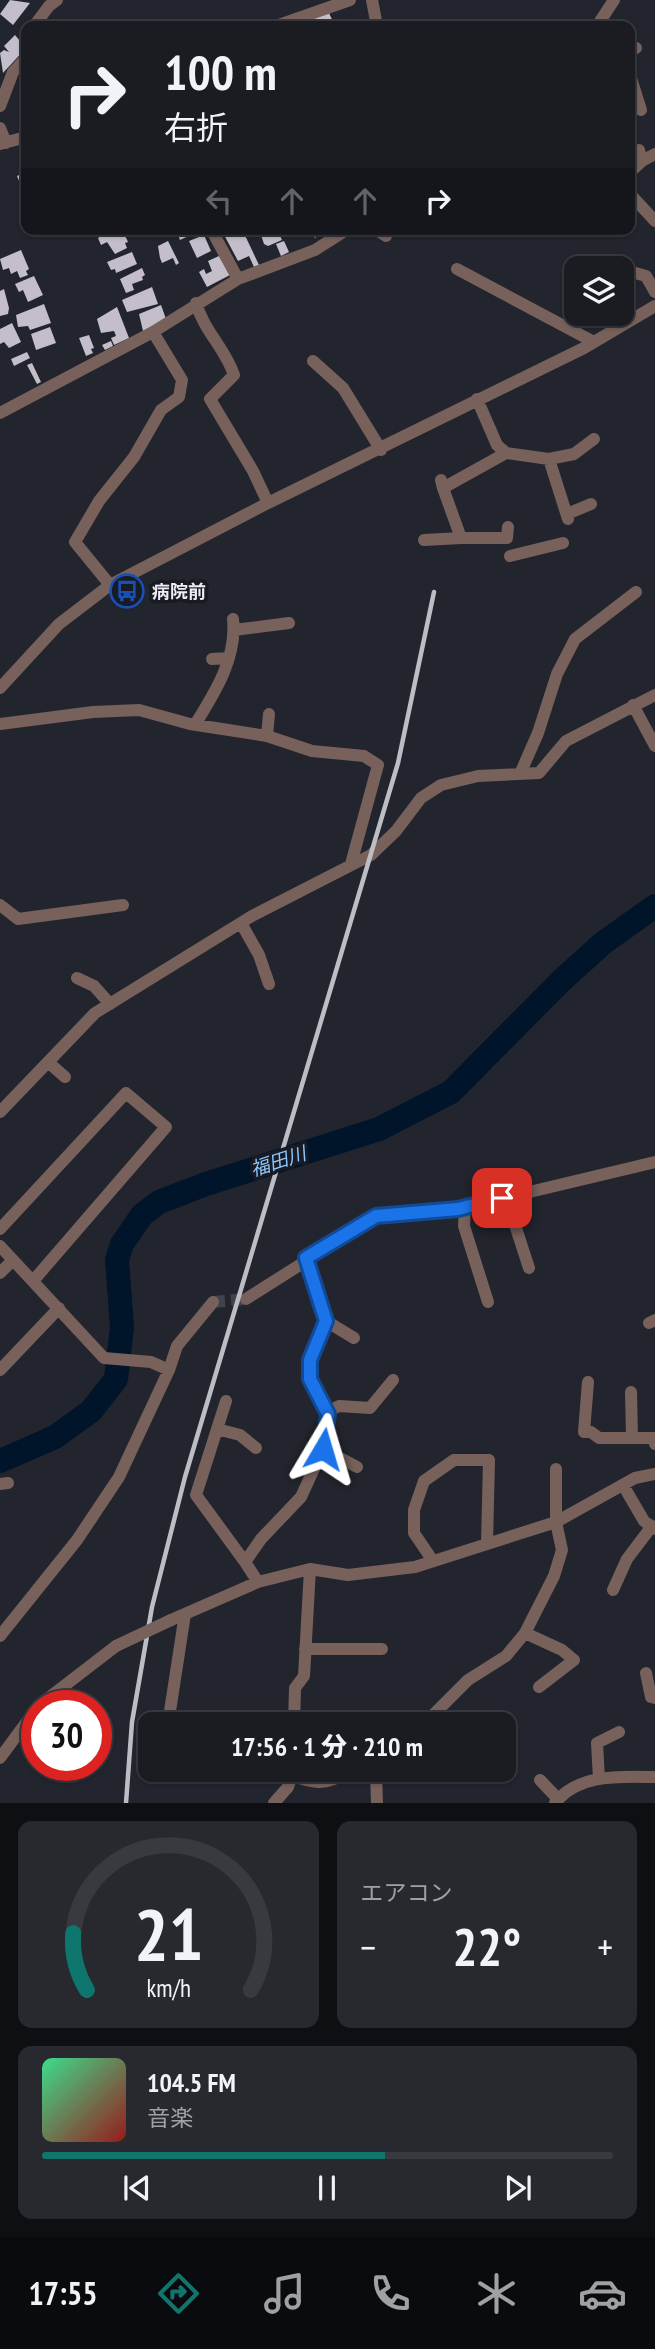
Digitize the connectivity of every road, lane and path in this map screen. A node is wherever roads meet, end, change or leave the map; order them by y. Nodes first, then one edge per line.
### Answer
1 (57, 0) edge
2 (350, 0) edge
3 (372, 0) edge
4 (614, 0) edge
5 (38, 21) edge
6 (290, 21) edge
7 (376, 21) edge
8 (600, 21) edge
9 (21, 63) edge
10 (638, 95) edge
11 (0, 106) edge
12 (641, 110) dead end
13 (0, 128) edge
14 (21, 138) edge
15 (3, 144) edge
16 (655, 154) edge
17 (635, 165) edge
18 (635, 199) edge
19 (655, 221) edge
20 (214, 235) edge
21 (329, 235) edge
22 (457, 269) dead end
23 (634, 273) edge
24 (238, 279) junction
25 (655, 292) edge
26 (196, 303) junction
27 (655, 306) edge
28 (153, 332) junction
29 (594, 342) junction
30 (313, 361) dead end
31 (477, 399) junction
32 (0, 413) edge
33 (594, 439) dead end
34 (382, 450) junction
35 (506, 453) junction
36 (549, 460) junction
37 (268, 503) junction
38 (591, 504) dead end
39 (461, 538) junction
40 (424, 540) dead end
41 (564, 543) dead end
42 (110, 585) junction
43 (636, 592) dead end
44 (289, 623) dead end
45 (229, 658) junction
46 (212, 659) dead end
47 (0, 688) edge
48 (655, 695) edge
49 (633, 705) junction
50 (269, 714) dead end
51 (196, 723) junction
52 (0, 724) edge
53 (267, 737) junction
54 (655, 746) edge
55 (520, 774) junction
56 (351, 864) junction
57 (0, 905) edge
58 (122, 905) dead end
59 (241, 923) junction
60 (77, 978) dead end
61 (269, 984) dead end
62 (110, 1004) junction
63 (48, 1062) junction
64 (65, 1077) dead end
65 (0, 1112) edge
66 (655, 1162) edge
67 (506, 1197) junction
68 (466, 1207) junction
69 (0, 1228) edge
70 (0, 1246) edge
71 (306, 1258) junction
72 (13, 1260) junction
73 (529, 1268) dead end
74 (0, 1273) edge
75 (33, 1281) junction
76 (246, 1299) tunnel mouth
77 (213, 1302) dead end
78 (488, 1302) dead end
79 (58, 1308) junction
80 (326, 1321) junction
81 (354, 1338) dead end
82 (0, 1370) edge
83 (169, 1370) junction
84 (393, 1380) dead end
85 (589, 1382) dead end
86 (631, 1392) dead end
87 (226, 1401) dead end
88 (327, 1412) junction
89 (217, 1429) junction
90 (632, 1438) junction
91 (655, 1444) edge
92 (256, 1448) dead end
93 (323, 1449) junction
94 (357, 1467) dead end
95 (555, 1469) dead end
96 (655, 1474) edge
97 (623, 1485) junction
98 (556, 1522) junction
99 (653, 1527) edge
100 (487, 1544) junction
101 (433, 1561) junction
102 (245, 1562) junction
103 (310, 1569) junction
104 (258, 1583) junction
105 (613, 1590) dead end
106 (186, 1614) junction
107 (525, 1633) junction
108 (0, 1636) edge
109 (305, 1649) junction
110 (382, 1649) dead end
111 (646, 1673) dead end
112 (539, 1688) dead end
113 (60, 1690) edge
114 (655, 1698) edge
115 (170, 1712) edge
116 (294, 1712) edge
117 (436, 1712) edge
118 (21, 1730) edge
119 (619, 1732) dead end
120 (0, 1758) edge
121 (655, 1777) edge
122 (599, 1779) junction
123 (540, 1780) dead end
124 (287, 1782) edge
125 (376, 1782) edge
126 (556, 1801) edge
127 (274, 1803) edge
128 (377, 1803) edge

1 - 5 street
2 - 6 street
3 - 7 street
4 - 8 street
9 - 11 street
10 - 12 street
13 - 15 street
14 - 15 street
16 - 17 street
18 - 19 street
20 - 24 street
21 - 24 street
22 - 29 street
23 - 25 street
24 - 26 street
26 - 28 street
26 - 37 street
27 - 29 street
28 - 32 street
28 - 42 street
29 - 31 street
30 - 34 street
31 - 34 street
31 - 35 street
33 - 36 street
34 - 37 street
35 - 36 street
35 - 39 street
36 - 38 street
37 - 42 street
39 - 40 street
39 - 41 street
42 - 47 street
43 - 55 street
44 - 45 street
45 - 46 street
45 - 51 street
48 - 49 street
49 - 54 street
49 - 55 street
50 - 53 street
51 - 52 street
51 - 53 street
53 - 56 street
55 - 56 street
56 - 59 street
57 - 58 street
59 - 61 street
59 - 62 street
60 - 62 street
62 - 63 street
63 - 64 street
63 - 65 street
66 - 67 street
67 - 68 street
67 - 73 street
68 - 71 street
68 - 78 street
69 - 75 street
70 - 72 street
71 - 76 street
71 - 80 street
72 - 74 street
72 - 75 street
75 - 79 street
77 - 83 street
79 - 82 street
79 - 83 street
80 - 81 street
80 - 88 street
83 - 108 street
84 - 88 street
85 - 90 street
86 - 90 street
87 - 89 street
88 - 93 street
89 - 92 street
89 - 102 street
90 - 91 street
93 - 94 street
93 - 102 street
95 - 98 street
96 - 97 street
97 - 98 street
97 - 99 street
98 - 100 street
98 - 107 street
99 - 105 street
100 - 101 street
100 - 101 street
101 - 103 street
102 - 104 street
103 - 104 street
103 - 109 street
104 - 106 street
106 - 113 street, bridge
106 - 115 street
107 - 112 street
107 - 117 street
109 - 110 street
109 - 116 street
111 - 114 street
118 - 120 street
119 - 122 street
121 - 122 street
122 - 126 street
123 - 126 street
124 - 127 street
125 - 128 street

